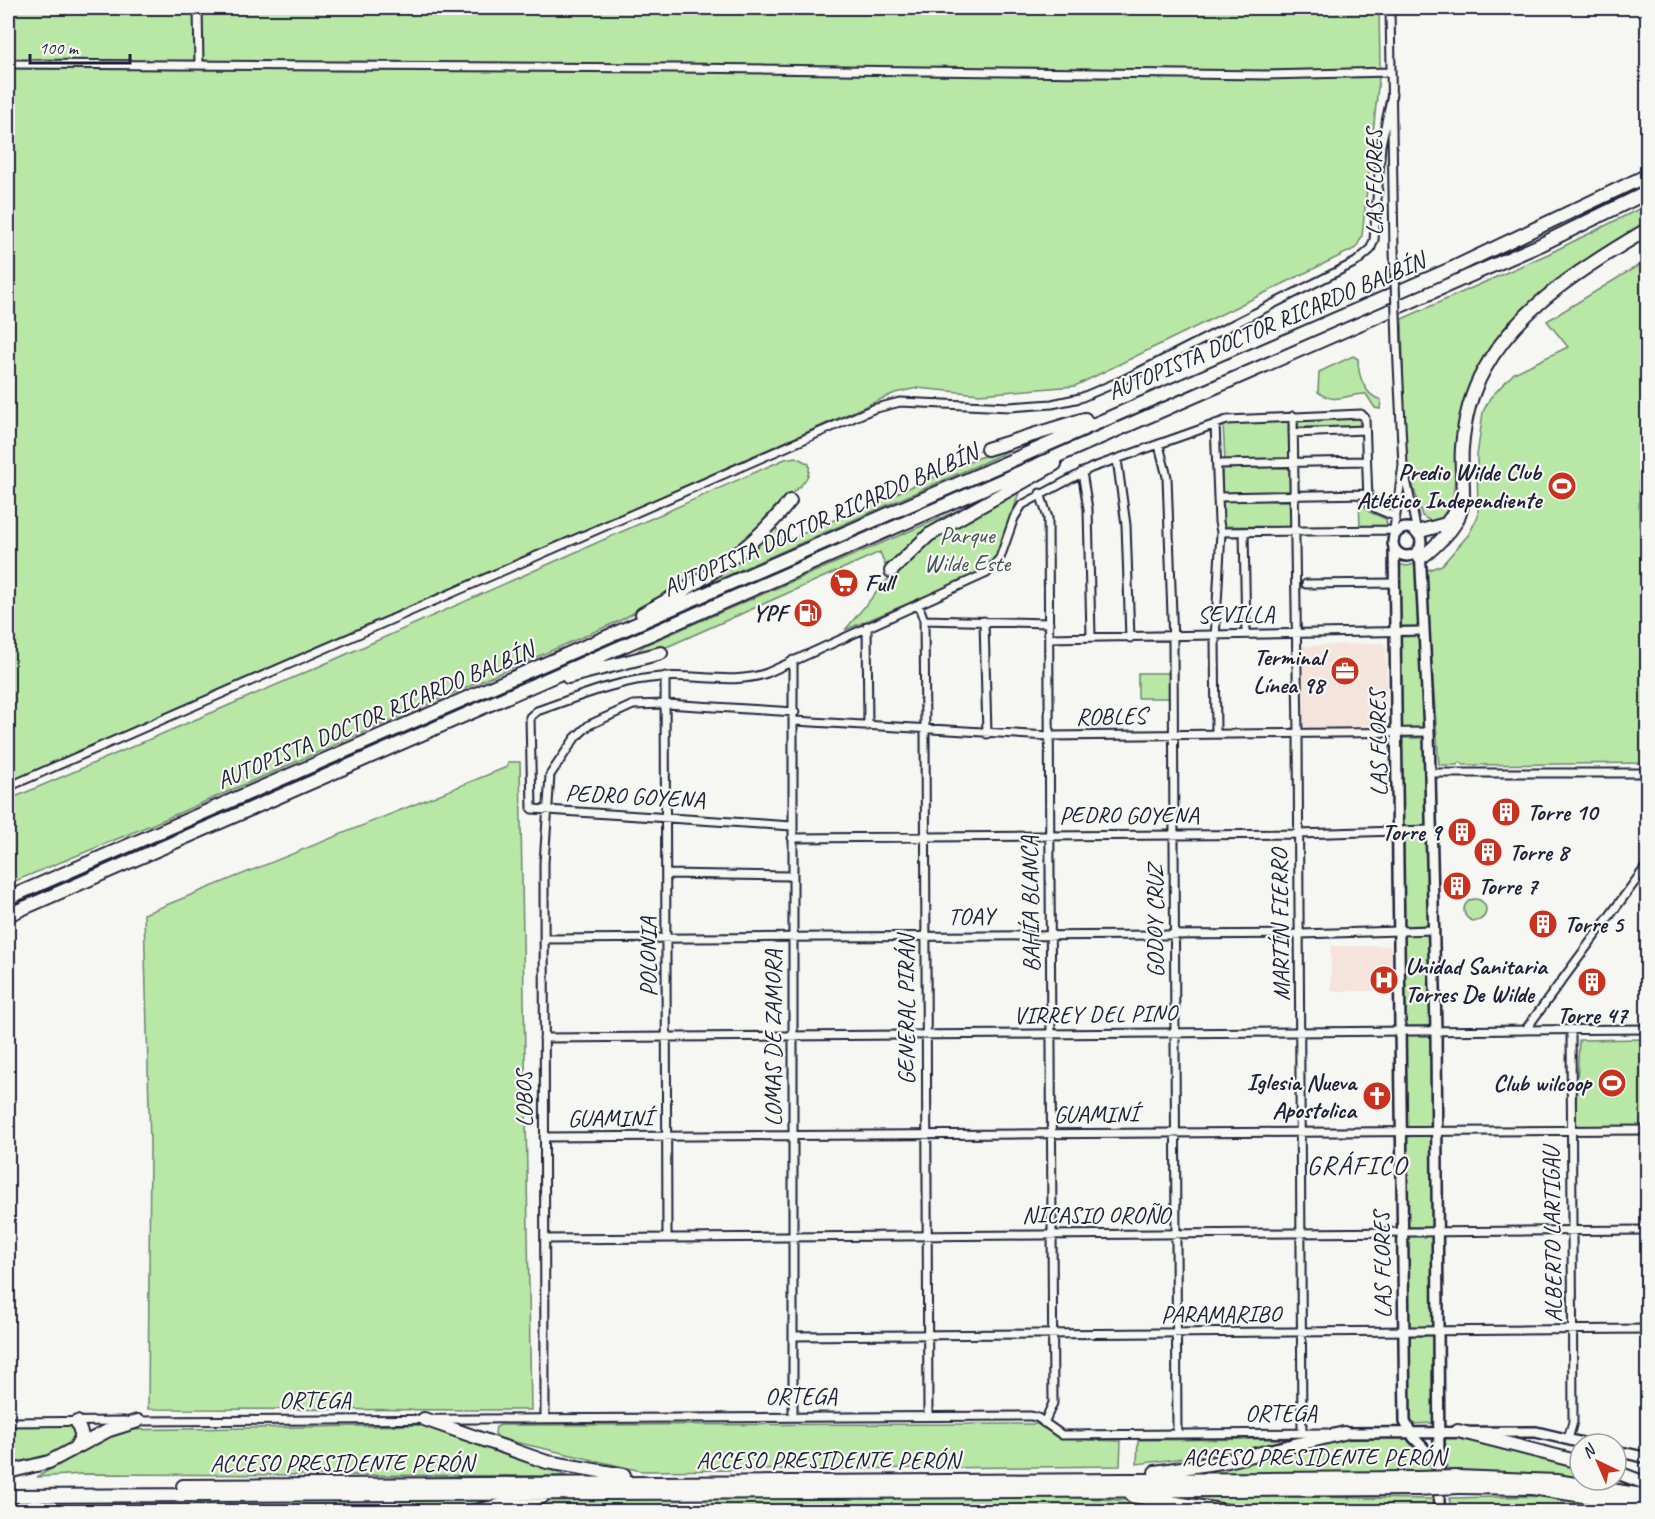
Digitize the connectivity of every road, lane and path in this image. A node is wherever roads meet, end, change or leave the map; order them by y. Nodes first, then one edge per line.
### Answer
1 (198, 8) edge
2 (1390, 8) edge
3 (8, 64) edge
4 (199, 65) junction
5 (1391, 72) junction
6 (1392, 94) junction
7 (1647, 175) edge
8 (1647, 192) edge
9 (1647, 229) edge
10 (1152, 398) junction
11 (1293, 416) junction
12 (1215, 424) junction
13 (1365, 430) junction
14 (1293, 433) junction
15 (1159, 445) junction
16 (1077, 448) junction
17 (987, 449) dead end
18 (1117, 459) junction
19 (1366, 461) junction
20 (1293, 463) junction
21 (1218, 464) junction
22 (1403, 465) junction
23 (1462, 465) junction
24 (1082, 472) junction
25 (1040, 493) junction
26 (1367, 494) junction
27 (1293, 496) junction
28 (1219, 497) junction
29 (790, 501) dead end
30 (1395, 516) junction
31 (1294, 531) junction
32 (1221, 532) junction
33 (1244, 532) junction
34 (1395, 532) junction
35 (1417, 532) junction
36 (1394, 548) junction
37 (1420, 553) junction
38 (891, 571) dead end
39 (1394, 583) junction
40 (1306, 584) dead end
41 (918, 604) junction
42 (924, 620) junction
43 (984, 621) junction
44 (1049, 623) junction
45 (867, 626) junction
46 (1424, 631) junction
47 (1395, 632) junction
48 (1246, 633) junction
49 (1296, 633) junction
50 (1216, 634) junction
51 (1173, 635) junction
52 (1091, 637) junction
53 (1049, 638) junction
54 (1130, 638) junction
55 (662, 652) dead end
56 (793, 660) junction
57 (551, 662) junction
58 (665, 676) junction
59 (543, 680) junction
60 (666, 704) junction
61 (795, 712) junction
62 (795, 721) junction
63 (868, 726) junction
64 (925, 730) junction
65 (1397, 732) junction
66 (1429, 732) junction
67 (987, 734) junction
68 (1216, 734) junction
69 (1298, 734) junction
70 (1174, 735) junction
71 (1049, 736) junction
72 (1647, 772) edge
73 (1429, 773) junction
74 (8, 787) edge
75 (547, 811) junction
76 (666, 817) junction
77 (792, 826) junction
78 (1430, 830) junction
79 (1399, 832) junction
80 (1174, 834) junction
81 (1298, 834) junction
82 (1049, 835) junction
83 (924, 837) junction
84 (792, 838) junction
85 (1647, 864) edge
86 (668, 874) junction
87 (792, 876) junction
88 (8, 898) edge
89 (8, 915) edge
90 (1434, 930) junction
91 (1399, 931) junction
92 (1050, 934) junction
93 (1175, 934) junction
94 (1300, 934) junction
95 (925, 936) junction
96 (668, 937) junction
97 (793, 937) junction
98 (545, 939) junction
99 (1526, 1029) junction
100 (1571, 1029) junction
101 (1647, 1029) edge
102 (1436, 1030) junction
103 (1400, 1031) junction
104 (1300, 1032) junction
105 (1175, 1033) junction
106 (1051, 1034) junction
107 (926, 1036) junction
108 (667, 1037) junction
109 (792, 1037) junction
110 (544, 1038) junction
111 (1647, 1130) edge
112 (1437, 1131) junction
113 (1570, 1131) junction
114 (1300, 1132) junction
115 (1400, 1132) junction
116 (1052, 1134) junction
117 (1177, 1134) junction
118 (927, 1135) junction
119 (793, 1136) junction
120 (544, 1137) junction
121 (668, 1137) junction
122 (1572, 1230) junction
123 (1647, 1230) edge
124 (1439, 1231) junction
125 (1401, 1232) junction
126 (1177, 1234) junction
127 (1300, 1234) junction
128 (928, 1235) junction
129 (1052, 1235) junction
130 (793, 1236) junction
131 (667, 1237) junction
132 (545, 1239) junction
133 (1647, 1329) edge
134 (1572, 1330) junction
135 (1403, 1332) junction
136 (1440, 1332) junction
137 (1177, 1333) junction
138 (1302, 1333) junction
139 (929, 1335) junction
140 (1053, 1335) junction
141 (794, 1336) junction
142 (793, 1415) junction
143 (928, 1415) junction
144 (545, 1417) junction
145 (424, 1419) junction
146 (138, 1420) junction
147 (8, 1422) edge
148 (78, 1422) junction
149 (1044, 1423) junction
150 (1409, 1431) junction
151 (1440, 1431) junction
152 (1458, 1431) junction
153 (1344, 1432) junction
154 (1570, 1432) edge
155 (1177, 1433) junction
156 (1302, 1433) junction
157 (1568, 1439) edge
158 (74, 1449) junction
159 (1628, 1454) edge
160 (1647, 1458) edge
161 (1568, 1459) edge
162 (8, 1472) edge
163 (1628, 1477) edge
164 (1083, 1479) junction
165 (700, 1481) junction
166 (1458, 1482) junction
167 (1416, 1483) junction
168 (1647, 1484) edge
169 (8, 1488) edge
170 (1068, 1490) junction
171 (616, 1491) junction
172 (1439, 1494) dead end
173 (8, 1496) edge
174 (1647, 1496) edge
175 (1647, 1506) edge
176 (470, 1512) edge
177 (1233, 1512) edge
178 (1439, 1512) edge

1 - 4 street
2 - 5 street, LAS FLORES
3 - 4 street
4 - 5 street
5 - 6 street, LAS FLORES
6 - 22 street, LAS FLORES, bridge
6 - 74 street
7 - 10 highway, AUTOPISTA DOCTOR RICARDO BALBÍN
8 - 16 highway, AUTOPISTA DOCTOR RICARDO BALBÍN
9 - 23 highway
10 - 17 highway
10 - 57 highway, AUTOPISTA DOCTOR RICARDO BALBÍN
11 - 12 street
11 - 13 street
11 - 14 street, MARTÍN FIERRO
12 - 15 street
12 - 21 street
13 - 14 street
13 - 19 street
14 - 20 street, MARTÍN FIERRO
15 - 18 street
15 - 51 street, GODOY CRUZ
16 - 38 highway
16 - 59 highway, AUTOPISTA DOCTOR RICARDO BALBÍN
18 - 24 street
18 - 54 street
19 - 20 street
19 - 26 street
20 - 21 street
20 - 27 street, MARTÍN FIERRO
21 - 28 street
22 - 30 street, LAS FLORES
22 - 35 street, LAS FLORES
23 - 35 highway
23 - 37 highway
24 - 25 street
24 - 52 street
25 - 41 street
25 - 44 street, BAHÍA BLANCA
26 - 27 street
26 - 30 street
27 - 28 street
27 - 31 street, MARTÍN FIERRO
28 - 32 street
29 - 57 highway
30 - 34 street, LAS FLORES
31 - 33 street
31 - 34 street
31 - 49 street, MARTÍN FIERRO
32 - 33 street
32 - 50 street
33 - 48 street
34 - 35 street
34 - 36 street
35 - 37 street
36 - 37 street
36 - 39 street, LAS FLORES
37 - 46 street, LAS FLORES
39 - 40 street
39 - 47 street, LAS FLORES
41 - 42 street, GENERAL PIRÁN
41 - 45 street
42 - 43 street
42 - 64 street, GENERAL PIRÁN
43 - 44 street
43 - 67 street
44 - 53 street, BAHÍA BLANCA
45 - 56 street
45 - 63 street
46 - 47 street, SEVILLA
46 - 66 street, LAS FLORES
47 - 49 street, SEVILLA
47 - 65 street, LAS FLORES
48 - 49 street, SEVILLA
48 - 50 street, SEVILLA
49 - 69 street, MARTÍN FIERRO
50 - 51 street, SEVILLA
50 - 68 street
51 - 54 street, SEVILLA
51 - 70 street, GODOY CRUZ
52 - 53 street, SEVILLA
52 - 54 street, SEVILLA
53 - 71 street, BAHÍA BLANCA
55 - 59 highway
56 - 58 street
56 - 61 street, LOMAS DE ZAMORA
57 - 88 highway, AUTOPISTA DOCTOR RICARDO BALBÍN
58 - 60 street, POLONIA
58 - 75 street
59 - 89 highway, AUTOPISTA DOCTOR RICARDO BALBÍN
60 - 61 street
60 - 75 street, LOBOS
60 - 76 street, POLONIA
61 - 62 street, LOMAS DE ZAMORA
62 - 63 street, ROBLES
62 - 77 street, LOMAS DE ZAMORA
63 - 64 street, ROBLES
64 - 67 street, ROBLES
64 - 83 street, GENERAL PIRÁN
65 - 66 street, ROBLES
65 - 69 street, ROBLES
65 - 79 street, LAS FLORES
66 - 73 street, LAS FLORES
67 - 71 street, ROBLES
68 - 69 street, ROBLES
68 - 70 street, ROBLES
69 - 81 street, MARTÍN FIERRO
70 - 71 street, ROBLES
70 - 80 street, GODOY CRUZ
71 - 82 street, BAHÍA BLANCA
72 - 73 street
73 - 78 street, LAS FLORES
75 - 76 street, PEDRO GOYENA
75 - 98 street, LOBOS
76 - 77 street, PEDRO GOYENA
76 - 86 street, POLONIA
77 - 84 street, LOMAS DE ZAMORA
78 - 79 street, PEDRO GOYENA
78 - 90 street, LAS FLORES
79 - 81 street, PEDRO GOYENA
79 - 91 street, LAS FLORES
80 - 81 street, PEDRO GOYENA
80 - 82 street, PEDRO GOYENA
80 - 93 street, GODOY CRUZ
81 - 94 street, MARTÍN FIERRO
82 - 83 street, PEDRO GOYENA
82 - 92 street, BAHÍA BLANCA
83 - 84 street, PEDRO GOYENA
83 - 95 street, GENERAL PIRÁN
84 - 87 street, LOMAS DE ZAMORA
85 - 99 street
86 - 87 street
86 - 96 street, POLONIA
87 - 97 street, LOMAS DE ZAMORA
90 - 91 street, TOAY
90 - 102 street, LAS FLORES
91 - 94 street, TOAY
91 - 103 street, LAS FLORES
92 - 93 street, TOAY
92 - 95 street, TOAY
92 - 106 street, BAHÍA BLANCA
93 - 94 street, TOAY
93 - 105 street, GODOY CRUZ
94 - 104 street, MARTÍN FIERRO
95 - 97 street, TOAY
95 - 107 street, GENERAL PIRÁN
96 - 97 street, TOAY
96 - 98 street, TOAY
96 - 108 street, POLONIA
97 - 109 street, LOMAS DE ZAMORA
98 - 110 street, LOBOS
99 - 100 street, VIRREY DEL PINO
99 - 102 street, VIRREY DEL PINO
100 - 101 street, VIRREY DEL PINO
100 - 113 street, ALBERTO LARTIGAU
102 - 103 street, VIRREY DEL PINO
102 - 112 street, LAS FLORES
103 - 104 street, VIRREY DEL PINO
103 - 115 street, LAS FLORES
104 - 105 street, VIRREY DEL PINO
104 - 114 street, MARTÍN FIERRO
105 - 106 street, VIRREY DEL PINO
105 - 117 street, GODOY CRUZ
106 - 107 street, VIRREY DEL PINO
106 - 116 street, BAHÍA BLANCA
107 - 109 street, VIRREY DEL PINO
107 - 118 street, GENERAL PIRÁN
108 - 109 street, VIRREY DEL PINO
108 - 110 street, VIRREY DEL PINO
108 - 121 street, POLONIA
109 - 119 street, LOMAS DE ZAMORA
110 - 120 street, LOBOS
111 - 113 street, GUAMINÍ
112 - 113 street, GUAMINÍ
112 - 115 street, GUAMINÍ
112 - 124 street, LAS FLORES
113 - 122 street, ALBERTO LARTIGAU
114 - 115 street, GUAMINÍ
114 - 117 street, GUAMINÍ
114 - 127 street, MARTÍN FIERRO
115 - 125 street, LAS FLORES
116 - 117 street, GUAMINÍ
116 - 118 street, GUAMINÍ
116 - 129 street, BAHÍA BLANCA
117 - 126 street, GODOY CRUZ
118 - 119 street, GUAMINÍ
118 - 128 street, GENERAL PIRÁN
119 - 121 street, GUAMINÍ
119 - 130 street, LOMAS DE ZAMORA
120 - 121 street, GUAMINÍ
120 - 132 street, LOBOS
121 - 131 street, POLONIA
122 - 123 street, NICASIO OROÑO
122 - 124 street, NICASIO OROÑO
122 - 134 street, ALBERTO LARTIGAU
124 - 125 street, NICASIO OROÑO
124 - 136 street, LAS FLORES
125 - 127 street, NICASIO OROÑO
125 - 135 street, LAS FLORES
126 - 127 street, NICASIO OROÑO
126 - 129 street, NICASIO OROÑO
126 - 137 street, GODOY CRUZ
127 - 138 street, MARTÍN FIERRO
128 - 129 street, NICASIO OROÑO
128 - 130 street, NICASIO OROÑO
128 - 139 street, GENERAL PIRÁN
129 - 140 street, BAHÍA BLANCA
130 - 131 street, NICASIO OROÑO
130 - 141 street, LOMAS DE ZAMORA
131 - 132 street, NICASIO OROÑO
132 - 144 street, LOBOS
133 - 134 street, PARAMARIBO
134 - 136 street, PARAMARIBO
134 - 154 street, ALBERTO LARTIGAU
135 - 136 street, PARAMARIBO
135 - 138 street, PARAMARIBO
135 - 150 street, LAS FLORES
136 - 151 street, LAS FLORES
137 - 138 street, PARAMARIBO
137 - 140 street, PARAMARIBO
137 - 155 street, GODOY CRUZ
138 - 156 street, MARTÍN FIERRO
139 - 140 street, PARAMARIBO
139 - 141 street, PARAMARIBO
139 - 143 street, GENERAL PIRÁN
140 - 149 street, BAHÍA BLANCA
141 - 142 street, LOMAS DE ZAMORA
142 - 143 street, ORTEGA
142 - 144 street, ORTEGA
143 - 149 street, ORTEGA
144 - 145 street, ORTEGA
145 - 146 street, ORTEGA
145 - 165 highway
146 - 148 street, ORTEGA
146 - 158 highway
147 - 148 street, ORTEGA
148 - 158 highway
149 - 155 street, ORTEGA
150 - 151 street, ORTEGA
150 - 151 street, LAS FLORES
150 - 153 street, ORTEGA
151 - 152 street, ORTEGA
152 - 157 street, ORTEGA
152 - 161 highway
153 - 156 street, ORTEGA
153 - 164 highway
155 - 156 street, ORTEGA
158 - 162 highway
159 - 160 street
163 - 168 highway
164 - 165 highway, ACCESO PRESIDENTE PERÓN
164 - 167 highway, ACCESO PRESIDENTE PERÓN
165 - 169 highway, ACCESO PRESIDENTE PERÓN
166 - 167 highway, ACCESO PRESIDENTE PERÓN, bridge
166 - 174 highway, ACCESO PRESIDENTE PERÓN
166 - 175 highway, ACCESO PRESIDENTE PERÓN
167 - 170 highway, ACCESO PRESIDENTE PERÓN
170 - 171 highway, ACCESO PRESIDENTE PERÓN
170 - 177 highway
171 - 173 highway, ACCESO PRESIDENTE PERÓN
171 - 176 highway
172 - 178 street

